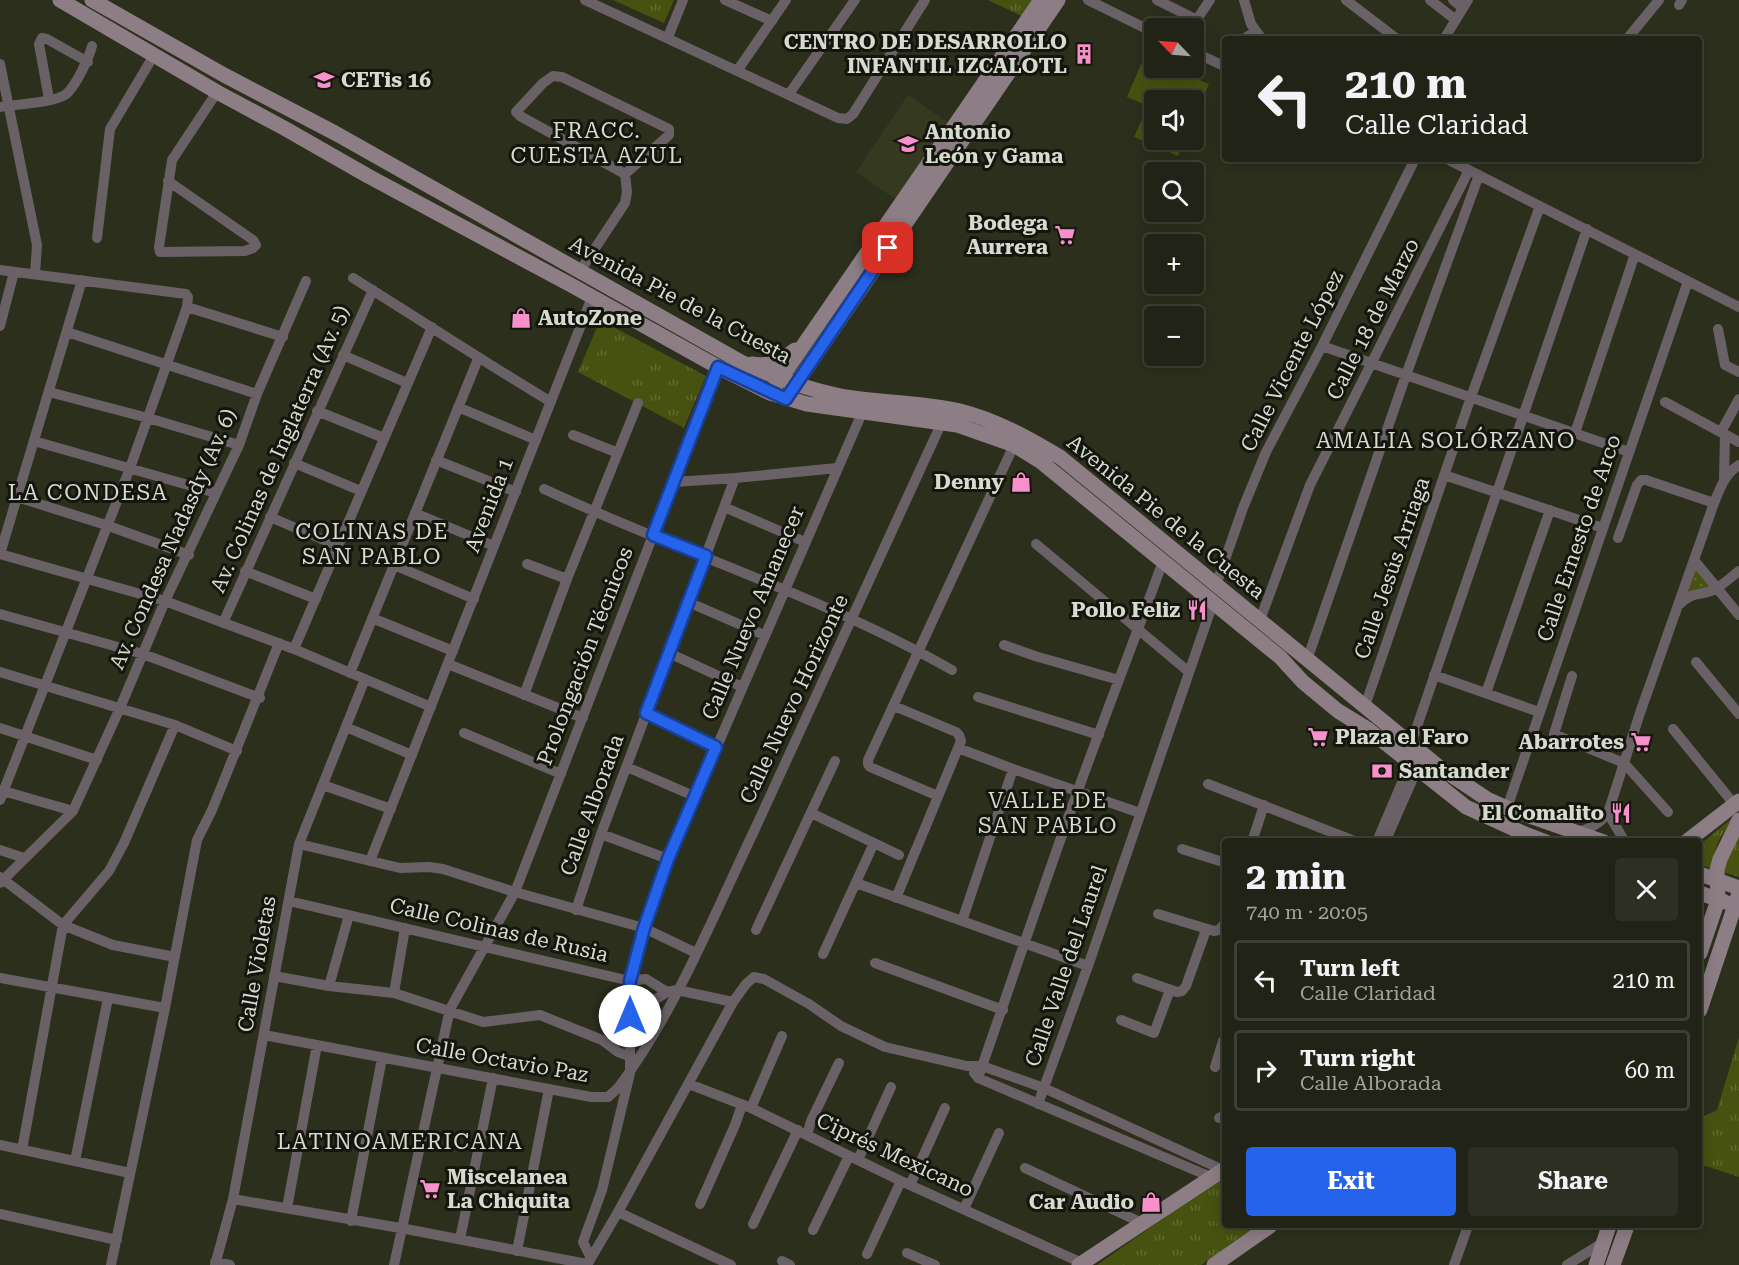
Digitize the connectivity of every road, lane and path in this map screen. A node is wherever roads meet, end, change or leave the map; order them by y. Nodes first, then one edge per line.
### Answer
1 (60, 0) edge
2 (92, 0) edge
3 (683, 0) edge
4 (724, 0) edge
5 (786, 0) edge
6 (855, 0) edge
7 (925, 0) edge
8 (1041, 0) edge
9 (1058, 0) edge
10 (1088, 0) edge
11 (1157, 0) edge
12 (1210, 0) edge
13 (1244, 0) edge
14 (1346, 0) edge
15 (1430, 0) edge
16 (1453, 0) edge
17 (591, 1) edge
18 (1654, 1) edge
19 (1466, 4) edge
20 (1185, 18) edge
21 (1198, 18) edge
22 (1456, 20) junction
23 (772, 21) junction
24 (1144, 28) edge
25 (1259, 35) edge
26 (1393, 36) edge
27 (1446, 36) edge
28 (1629, 36) edge
29 (668, 37) junction
30 (92, 46) dead end
31 (154, 55) junction
32 (1204, 57) edge
33 (88, 62) junction
34 (0, 64) edge
35 (1222, 65) edge
36 (737, 71) junction
37 (217, 92) junction
38 (789, 94) junction
39 (49, 99) junction
40 (4, 106) edge
41 (1413, 162) edge
42 (1453, 162) edge
43 (935, 166) junction
44 (1474, 173) junction
45 (625, 174) junction
46 (168, 181) junction
47 (1540, 206) junction
48 (1587, 230) junction
49 (97, 238) dead end
50 (1635, 254) junction
51 (0, 270) edge
52 (580, 271) junction
53 (14, 272) junction
54 (35, 274) junction
55 (353, 278) dead end
56 (82, 280) junction
57 (306, 281) dead end
58 (1688, 281) junction
59 (373, 290) junction
60 (592, 297) junction
61 (187, 307) junction
62 (1739, 307) edge
63 (0, 326) edge
64 (432, 327) junction
65 (1718, 329) dead end
66 (66, 332) junction
67 (283, 337) junction
68 (804, 342) junction
69 (1322, 346) junction
70 (818, 351) junction
71 (343, 355) junction
72 (478, 359) junction
73 (741, 362) junction
74 (167, 364) junction
75 (1373, 364) junction
76 (718, 367) junction
77 (1739, 372) edge
78 (1406, 375) junction
79 (780, 380) junction
80 (407, 383) junction
81 (795, 385) junction
82 (49, 392) junction
83 (770, 393) junction
84 (257, 394) junction
85 (843, 396) junction
86 (1471, 397) junction
87 (786, 399) junction
88 (1739, 399) edge
89 (551, 402) junction
90 (1665, 402) dead end
91 (638, 403) dead end
92 (458, 407) junction
93 (317, 411) junction
94 (862, 413) junction
95 (1524, 416) junction
96 (148, 418) junction
97 (942, 422) junction
98 (1575, 432) junction
99 (1723, 433) junction
100 (573, 435) dead end
101 (384, 438) junction
102 (536, 440) junction
103 (34, 441) junction
104 (1739, 442) edge
105 (1014, 445) junction
106 (239, 446) junction
107 (1629, 452) junction
108 (618, 453) junction
109 (436, 460) junction
110 (294, 463) junction
111 (1739, 465) edge
112 (130, 468) junction
113 (837, 468) junction
114 (1444, 475) junction
115 (735, 478) junction
116 (1724, 479) junction
117 (674, 482) junction
118 (544, 489) dead end
119 (361, 491) junction
120 (516, 492) junction
121 (1497, 492) junction
122 (216, 493) junction
123 (17, 497) junction
124 (1714, 504) junction
125 (724, 507) junction
126 (1550, 510) junction
127 (594, 512) junction
128 (415, 513) junction
129 (270, 517) junction
130 (106, 525) junction
131 (1603, 528) junction
132 (653, 535) junction
133 (1618, 538) dead end
134 (805, 542) junction
135 (1036, 544) dead end
136 (338, 546) junction
137 (494, 546) junction
138 (0, 554) edge
139 (189, 555) junction
140 (706, 556) junction
141 (1694, 560) junction
142 (1163, 561) junction
143 (527, 564) dead end
144 (394, 565) junction
145 (245, 571) junction
146 (1739, 571) edge
147 (85, 578) junction
148 (567, 579) junction
149 (1216, 585) junction
150 (1717, 588) junction
151 (785, 589) junction
152 (316, 598) junction
153 (474, 599) junction
154 (165, 601) junction
155 (688, 602) junction
156 (1213, 603) junction
157 (1678, 606) junction
158 (0, 614) edge
159 (1739, 615) edge
160 (372, 618) junction
161 (852, 620) junction
162 (1260, 620) junction
163 (223, 623) junction
164 (1138, 630) junction
165 (66, 632) junction
166 (765, 635) junction
167 (279, 643) junction
168 (1004, 645) dead end
169 (294, 649) junction
170 (453, 651) junction
171 (918, 651) junction
172 (669, 653) junction
173 (143, 654) junction
174 (1307, 660) junction
175 (1695, 662) dead end
176 (448, 664) junction
177 (952, 670) dead end
178 (0, 672) edge
179 (1189, 672) junction
180 (350, 673) junction
181 (1434, 675) junction
182 (1572, 676) dead end
183 (365, 679) junction
184 (1119, 680) junction
185 (44, 685) junction
186 (742, 687) junction
187 (1486, 693) junction
188 (524, 695) junction
189 (978, 697) dead end
190 (259, 698) junction
191 (894, 706) junction
192 (1365, 706) junction
193 (430, 707) junction
194 (120, 708) junction
195 (1539, 712) junction
196 (646, 713) junction
197 (1739, 714) edge
198 (583, 718) junction
199 (175, 725) junction
200 (346, 727) junction
201 (0, 728) edge
202 (1673, 729) dead end
203 (464, 733) dead end
204 (1099, 735) junction
205 (26, 736) junction
206 (1411, 744) junction
207 (716, 747) junction
208 (958, 748) junction
209 (236, 751) junction
210 (412, 755) junction
211 (97, 760) junction
212 (835, 761) dead end
213 (1624, 763) junction
214 (1413, 766) junction
215 (627, 767) junction
216 (1013, 770) junction
217 (561, 774) junction
218 (1208, 784) dead end
219 (323, 785) junction
220 (1078, 791) junction
221 (1, 793) edge
222 (939, 796) junction
223 (696, 797) junction
224 (1737, 803) edge
225 (1264, 806) junction
226 (1507, 808) junction
227 (391, 809) junction
228 (73, 811) junction
229 (1668, 812) dead end
230 (811, 813) junction
231 (1140, 813) junction
232 (1608, 813) junction
233 (1739, 820) edge
234 (1574, 832) junction
235 (601, 834) junction
236 (1253, 838) edge
237 (1347, 838) edge
238 (1381, 838) edge
239 (1536, 838) edge
240 (1592, 838) edge
241 (1622, 838) edge
242 (1691, 838) edge
243 (874, 843) junction
244 (300, 844) junction
245 (1182, 849) dead end
246 (0, 850) edge
247 (899, 855) dead end
248 (24, 858) junction
249 (668, 859) junction
250 (370, 861) junction
251 (1222, 862) edge
252 (1702, 875) edge
253 (2, 880) edge
254 (1717, 880) junction
255 (856, 882) junction
256 (515, 892) junction
257 (1702, 894) edge
258 (1738, 896) edge
259 (896, 898) junction
260 (1718, 900) junction
261 (289, 901) junction
262 (576, 910) junction
263 (1702, 913) edge
264 (1158, 914) dead end
265 (349, 915) junction
266 (962, 921) junction
267 (63, 925) junction
268 (1222, 927) edge
269 (405, 928) junction
270 (644, 928) junction
271 (756, 930) dead end
272 (1206, 930) junction
273 (1023, 944) junction
274 (485, 946) junction
275 (1702, 947) edge
276 (696, 953) junction
277 (823, 954) dead end
278 (175, 957) junction
279 (875, 963) dead end
280 (1088, 966) junction
281 (274, 976) junction
282 (0, 978) edge
283 (1137, 978) dead end
284 (630, 981) junction
285 (329, 986) junction
286 (52, 988) junction
287 (1170, 990) junction
288 (672, 991) junction
289 (394, 993) junction
290 (108, 998) junction
291 (734, 1002) junction
292 (1702, 1004) edge
293 (165, 1008) junction
294 (1003, 1010) junction
295 (450, 1011) junction
296 (630, 1016) junction
297 (1121, 1020) dead end
298 (264, 1035) junction
299 (782, 1036) dead end
300 (1222, 1041) edge
301 (317, 1045) junction
302 (629, 1056) junction
303 (382, 1058) junction
304 (839, 1063) dead end
305 (967, 1066) junction
306 (982, 1066) junction
307 (1215, 1067) dead end
308 (437, 1068) junction
309 (630, 1073) junction
310 (493, 1078) junction
311 (978, 1078) junction
312 (689, 1084) junction
313 (891, 1087) dead end
314 (1044, 1088) junction
315 (549, 1089) junction
316 (1038, 1104) junction
317 (747, 1107) junction
318 (945, 1108) dead end
319 (802, 1132) junction
320 (999, 1133) dead end
321 (0, 1145) edge
322 (22, 1150) junction
323 (853, 1158) junction
324 (75, 1161) junction
325 (1025, 1168) dead end
326 (1220, 1172) edge
327 (130, 1173) junction
328 (906, 1183) junction
329 (233, 1199) junction
330 (700, 1204) dead end
331 (287, 1208) junction
332 (964, 1209) junction
333 (618, 1212) junction
334 (0, 1214) edge
335 (351, 1221) junction
336 (1142, 1223) junction
337 (753, 1224) dead end
338 (1267, 1228) edge
339 (1467, 1228) edge
340 (1609, 1228) edge
341 (1626, 1228) edge
342 (402, 1229) junction
343 (813, 1230) dead end
344 (460, 1239) junction
345 (117, 1240) junction
346 (1604, 1242) junction
347 (517, 1251) junction
348 (908, 1253) dead end
349 (867, 1254) dead end
350 (588, 1262) edge
351 (215, 1264) edge
352 (1080, 1264) edge
353 (111, 1265) edge
354 (230, 1265) edge
355 (394, 1265) edge
356 (731, 1265) edge
357 (935, 1265) edge
358 (1214, 1265) edge
359 (1454, 1265) edge
360 (1567, 1265) edge
361 (1596, 1265) edge
362 (1613, 1265) edge

1 - 31 main road, Avenida Pie de la Cuesta
2 - 52 main road, Avenida Pie de la Cuesta
3 - 29 street
4 - 23 street
5 - 23 street
6 - 38 street
7 - 38 street
8 - 43 main road
9 - 43 main road
10 - 24 street
11 - 20 street
12 - 21 street
13 - 25 street
14 - 26 street
15 - 22 street
16 - 19 street
17 - 29 street
18 - 28 street
19 - 22 street
22 - 27 street
23 - 36 street
29 - 36 street
30 - 33 street
31 - 37 main road, Avenida Pie de la Cuesta
31 - 49 street
32 - 35 street
33 - 39 street
33 - 39 street
34 - 40 street
36 - 38 street
37 - 46 street
37 - 60 main road, Avenida Pie de la Cuesta
39 - 40 street
40 - 54 street
41 - 69 street, Calle Vicente López
42 - 44 street
43 - 68 main road
43 - 70 main road
44 - 47 street
44 - 75 street, Calle 18 de Marzo
44 - 78 street
45 - 45 street
45 - 52 street
46 - 46 street
47 - 48 street
47 - 86 street, Calle Jesús Arriaga
48 - 50 street
48 - 95 street
50 - 58 street
50 - 98 street
51 - 53 street
52 - 73 main road, Avenida Pie de la Cuesta
53 - 54 street
53 - 63 street
54 - 56 street
55 - 59 street
56 - 61 street
56 - 66 street
57 - 67 street, Av. Condesa Nadasdy (Av. 6)
58 - 62 street
58 - 107 street, Calle Ernesto de Arco
59 - 64 street
59 - 71 street, Av. Colinas de Inglaterra (Av. 5)
60 - 76 main road, Avenida Pie de la Cuesta
60 - 89 street, Avenida 1
61 - 67 street
61 - 74 street
64 - 72 street
64 - 80 street
65 - 77 street
66 - 74 street
66 - 82 street
67 - 84 street, Av. Condesa Nadasdy (Av. 6)
68 - 73 main road
68 - 79 main road
69 - 75 street
69 - 149 street, Calle Vicente López
70 - 81 main road
70 - 85 main road
71 - 80 street
71 - 93 street, Av. Colinas de Inglaterra (Av. 5)
72 - 89 street
72 - 92 street
73 - 79 main road, Avenida Pie de la Cuesta
74 - 84 street
74 - 96 street
75 - 78 street
75 - 162 street, Calle 18 de Marzo
76 - 83 main road, Avenida Pie de la Cuesta
76 - 117 street, Prolongación Técnicos
78 - 86 street
78 - 174 street
79 - 81 main road, Avenida Pie de la Cuesta
79 - 83 main road
80 - 101 street
81 - 85 main road, Avenida Pie de la Cuesta
81 - 87 main road
82 - 96 street
82 - 103 street
83 - 87 main road, Avenida Pie de la Cuesta
84 - 106 street, Av. Condesa Nadasdy (Av. 6)
85 - 149 main road, Avenida Pie de la Cuesta
86 - 95 street
86 - 114 street, Calle Jesús Arriaga
87 - 94 main road, Avenida Pie de la Cuesta
88 - 99 street
89 - 102 street, Avenida 1
90 - 99 street
91 - 108 street
92 - 102 street
92 - 109 street
93 - 101 street
93 - 110 street, Av. Colinas de Inglaterra (Av. 5)
94 - 97 main road, Avenida Pie de la Cuesta
94 - 113 street, Calle Nuevo Amanecer
95 - 98 street
95 - 121 street
96 - 106 street
96 - 112 street
97 - 105 main road, Avenida Pie de la Cuesta
97 - 161 street, Calle Nuevo Horizonte
98 - 107 street
99 - 104 street
99 - 116 street
100 - 108 street
101 - 119 street
102 - 120 street, Avenida 1
103 - 112 street
103 - 123 street
105 - 142 main road, Avenida Pie de la Cuesta
105 - 171 street
106 - 122 street, Av. Condesa Nadasdy (Av. 6)
107 - 131 street, Calle Ernesto de Arco
108 - 127 street
109 - 120 street
109 - 128 street
110 - 119 street
110 - 129 street, Av. Colinas de Inglaterra (Av. 5)
111 - 116 street
112 - 122 street
112 - 130 street
113 - 115 street
113 - 134 street, Calle Nuevo Amanecer
114 - 121 street
114 - 192 street, Calle Jesús Arriaga
115 - 117 street
115 - 125 street, Calle Alborada
116 - 124 street
117 - 132 street, Prolongación Técnicos
118 - 127 street
119 - 136 street
120 - 137 street, Avenida 1
121 - 126 street
121 - 181 street
122 - 139 street, Av. Condesa Nadasdy (Av. 6)
123 - 130 street
123 - 138 street
124 - 133 street
124 - 141 street
125 - 134 street
125 - 140 street, Calle Alborada
126 - 131 street
126 - 187 street
127 - 132 street
127 - 148 street
128 - 137 street
128 - 144 street
129 - 136 street
129 - 145 street, Av. Colinas de Inglaterra (Av. 5)
130 - 139 street
130 - 147 street
131 - 195 street, Calle Ernesto de Arco
132 - 140 street
132 - 198 street, Prolongación Técnicos
134 - 151 street, Calle Nuevo Amanecer
135 - 164 street
136 - 152 street
137 - 153 street, Avenida 1
138 - 147 street
139 - 154 street, Av. Condesa Nadasdy (Av. 6)
140 - 151 street
140 - 155 street, Calle Alborada
141 - 150 street
141 - 157 street
142 - 156 main road, Avenida Pie de la Cuesta
142 - 164 street
143 - 148 street
144 - 153 street
144 - 160 street
145 - 152 street
145 - 163 street, Av. Colinas de Inglaterra (Av. 5)
146 - 150 street
147 - 154 street
147 - 165 street
148 - 188 street
149 - 162 main road, Avenida Pie de la Cuesta
150 - 157 street
150 - 159 street
151 - 161 street
151 - 166 street, Calle Nuevo Amanecer
152 - 169 street
153 - 170 street, Avenida 1
154 - 163 street
154 - 173 street, Av. Condesa Nadasdy (Av. 6)
155 - 166 street
155 - 172 street, Calle Alborada
156 - 179 street, Calle Valle del Laurel
156 - 214 main road, Avenida Pie de la Cuesta
157 - 213 street
158 - 165 street
160 - 170 street
160 - 180 street
161 - 171 street
161 - 276 street, Calle Nuevo Horizonte
162 - 174 main road, Avenida Pie de la Cuesta
163 - 167 street
164 - 179 street
164 - 184 street
165 - 173 street
165 - 185 street
166 - 186 street, Calle Nuevo Amanecer
167 - 169 street
167 - 190 street
168 - 184 street
169 - 180 street
170 - 176 street, Avenida 1
171 - 177 street
171 - 191 street
172 - 186 street
172 - 196 street, Calle Alborada
173 - 190 street
173 - 194 street, Av. Condesa Nadasdy (Av. 6)
174 - 192 main road, Avenida Pie de la Cuesta
175 - 197 street
176 - 188 street
176 - 193 street, Avenida 1
178 - 185 street
179 - 231 street, Calle Valle del Laurel
180 - 183 street
181 - 187 street
181 - 206 street
182 - 213 street
183 - 193 street
183 - 200 street, Calle Violetas
184 - 204 street
185 - 194 street
185 - 205 street
186 - 207 street, Calle Nuevo Amanecer
187 - 195 street
188 - 198 street
189 - 204 street
190 - 209 street
191 - 208 street
191 - 222 street
192 - 206 main road, Avenida Pie de la Cuesta
193 - 210 street, Avenida 1
194 - 199 street
194 - 211 street, Av. Condesa Nadasdy (Av. 6)
195 - 226 street, Calle Ernesto de Arco
196 - 207 street
196 - 215 street, Calle Alborada
198 - 217 street, Prolongación Técnicos
199 - 209 street
199 - 267 street
200 - 210 street
200 - 219 street, Calle Violetas
201 - 205 street
202 - 224 street
203 - 217 street
204 - 220 street
205 - 211 street
205 - 221 street
206 - 226 main road, Avenida Pie de la Cuesta
207 - 223 street, Calle Nuevo Amanecer
208 - 216 street
208 - 222 street
209 - 278 street
210 - 227 street, Avenida 1
211 - 228 street, Av. Condesa Nadasdy (Av. 6)
212 - 230 street
213 - 229 street
213 - 232 street
214 - 238 street
214 - 239 main road, Avenida Pie de la Cuesta
215 - 223 street
215 - 235 street, Calle Alborada
216 - 220 street
216 - 266 street
217 - 256 street, Prolongación Técnicos
218 - 225 street
219 - 227 street
219 - 244 street, Calle Violetas
220 - 231 street
220 - 273 street
221 - 228 street
222 - 259 street
223 - 249 street, Calle Nuevo Amanecer
224 - 242 main road
225 - 236 street
225 - 237 street
226 - 234 main road, Avenida Pie de la Cuesta
227 - 250 street, Avenida 1
228 - 248 street, Av. Condesa Nadasdy (Av. 6)
230 - 243 street
230 - 271 street
231 - 280 street, Calle Valle del Laurel
232 - 234 street
232 - 241 street
233 - 254 main road
234 - 240 main road, Avenida Pie de la Cuesta
235 - 249 street
235 - 262 street, Calle Alborada
243 - 247 street
243 - 255 street
244 - 250 street
244 - 261 street, Calle Violetas
245 - 251 street
246 - 248 street
248 - 253 street, Av. Condesa Nadasdy (Av. 6)
249 - 270 street, Calle Nuevo Amanecer
250 - 256 street
252 - 254 main road
253 - 267 street
254 - 258 main road
254 - 260 main road
255 - 259 street
255 - 277 street
256 - 262 street
256 - 274 street, Prolongación Técnicos
257 - 260 main road
258 - 260 main road
258 - 292 main road
259 - 266 street
260 - 263 main road
260 - 275 main road
261 - 265 street, Calle Colinas de Rusia
261 - 281 street, Calle Violetas
262 - 270 street
264 - 272 street
265 - 269 street, Calle Colinas de Rusia
265 - 285 street
266 - 273 street
267 - 278 street
267 - 286 street
268 - 272 street
269 - 274 street, Calle Colinas de Rusia
269 - 289 street
270 - 276 street
270 - 284 street, Calle Nuevo Amanecer
272 - 287 street
273 - 280 street
273 - 294 street
274 - 284 street, Calle Colinas de Rusia
274 - 295 street, Prolongación Técnicos
276 - 288 street, Calle Nuevo Horizonte
278 - 293 street
279 - 294 street
280 - 314 street, Calle Valle del Laurel
281 - 285 street
281 - 298 street, Calle Violetas
282 - 286 street
283 - 287 street
284 - 288 street, Calle Colinas de Rusia
284 - 296 street, Calle Nuevo Amanecer
285 - 289 street
286 - 290 street
286 - 322 street
287 - 297 street
288 - 291 street, Calle Colinas de Rusia
288 - 296 street
288 - 309 street, Calle Octavio Paz
289 - 295 street
290 - 293 street
290 - 324 street
291 - 305 street
291 - 312 street
293 - 327 street
294 - 306 street
295 - 302 street
295 - 308 street, Prolongación Técnicos
296 - 302 street, Calle Nuevo Amanecer
298 - 301 street, Calle Octavio Paz
298 - 329 street, Calle Violetas
299 - 317 street
300 - 307 street
301 - 303 street, Calle Octavio Paz
301 - 331 street
302 - 309 street, Calle Nuevo Amanecer
303 - 308 street, Calle Octavio Paz
303 - 335 street
304 - 319 street
305 - 306 street
305 - 311 street
306 - 311 street
306 - 314 street
308 - 310 street, Calle Octavio Paz
308 - 342 street, Prolongación Técnicos
309 - 315 street, Calle Octavio Paz
309 - 350 street
310 - 315 street, Calle Octavio Paz
310 - 344 street
311 - 316 street
312 - 317 street, Ciprés Mexicano
312 - 333 street
313 - 323 street
314 - 316 street, Calle Valle del Laurel
314 - 326 street
315 - 347 street
316 - 326 street
317 - 319 street, Ciprés Mexicano
317 - 330 street
318 - 328 street
319 - 323 street, Ciprés Mexicano
319 - 337 street
320 - 332 street
321 - 322 street
322 - 324 street
323 - 328 street, Ciprés Mexicano
323 - 343 street
324 - 327 street
325 - 336 street
326 - 336 main road
327 - 345 street
328 - 332 street, Ciprés Mexicano
328 - 349 street
329 - 331 street
329 - 351 street, Calle Violetas
331 - 335 street
332 - 352 street, Ciprés Mexicano
333 - 350 street
333 - 356 street
334 - 345 street
335 - 342 street
336 - 352 main road
338 - 358 main road
339 - 359 street
340 - 346 main road
341 - 362 main road
342 - 344 street
342 - 355 street, Prolongación Técnicos
344 - 347 street
345 - 353 street
346 - 360 street
346 - 361 main road
347 - 350 street
348 - 357 street
351 - 354 street

